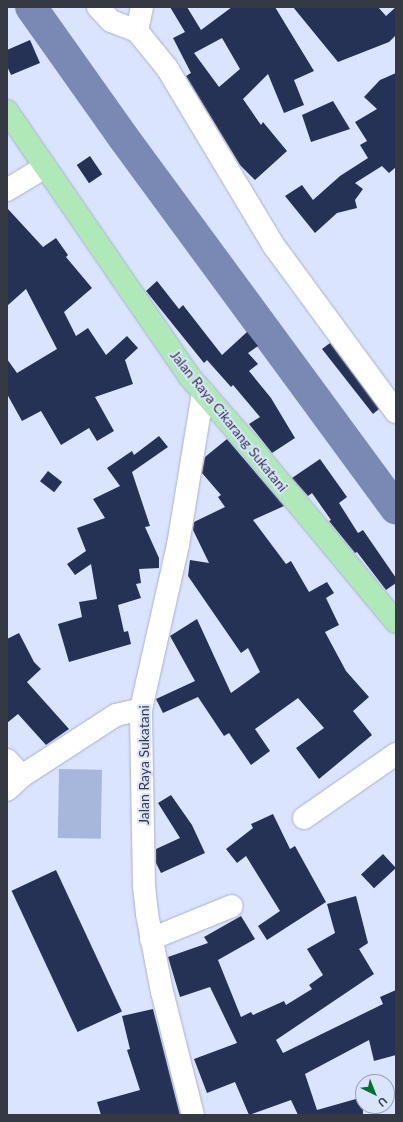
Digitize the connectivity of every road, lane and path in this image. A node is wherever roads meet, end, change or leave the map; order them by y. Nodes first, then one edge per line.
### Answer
1 (98, 7) edge
2 (142, 7) edge
3 (137, 31) junction
4 (7, 111) edge
5 (45, 167) junction
6 (7, 190) edge
7 (203, 392) junction
8 (396, 412) edge
9 (396, 622) edge
10 (141, 710) junction
11 (396, 754) edge
12 (7, 760) edge
13 (15, 783) edge
14 (304, 818) dead end
15 (232, 906) dead end
16 (151, 939) junction
17 (194, 1115) edge

1 - 3 street
2 - 3 street
3 - 8 street
4 - 5 main road, Jalan Raya Cikarang Sukatani
5 - 6 street
5 - 7 main road, Jalan Raya Cikarang Sukatani
7 - 9 main road, Jalan Raya Cikarang Sukatani
7 - 10 street, Jalan Raya Sukatani
10 - 13 street
10 - 16 street, Jalan Raya Sukatani
11 - 14 street
12 - 13 street
15 - 16 street
16 - 17 street, Jalan Raya Sukatani

